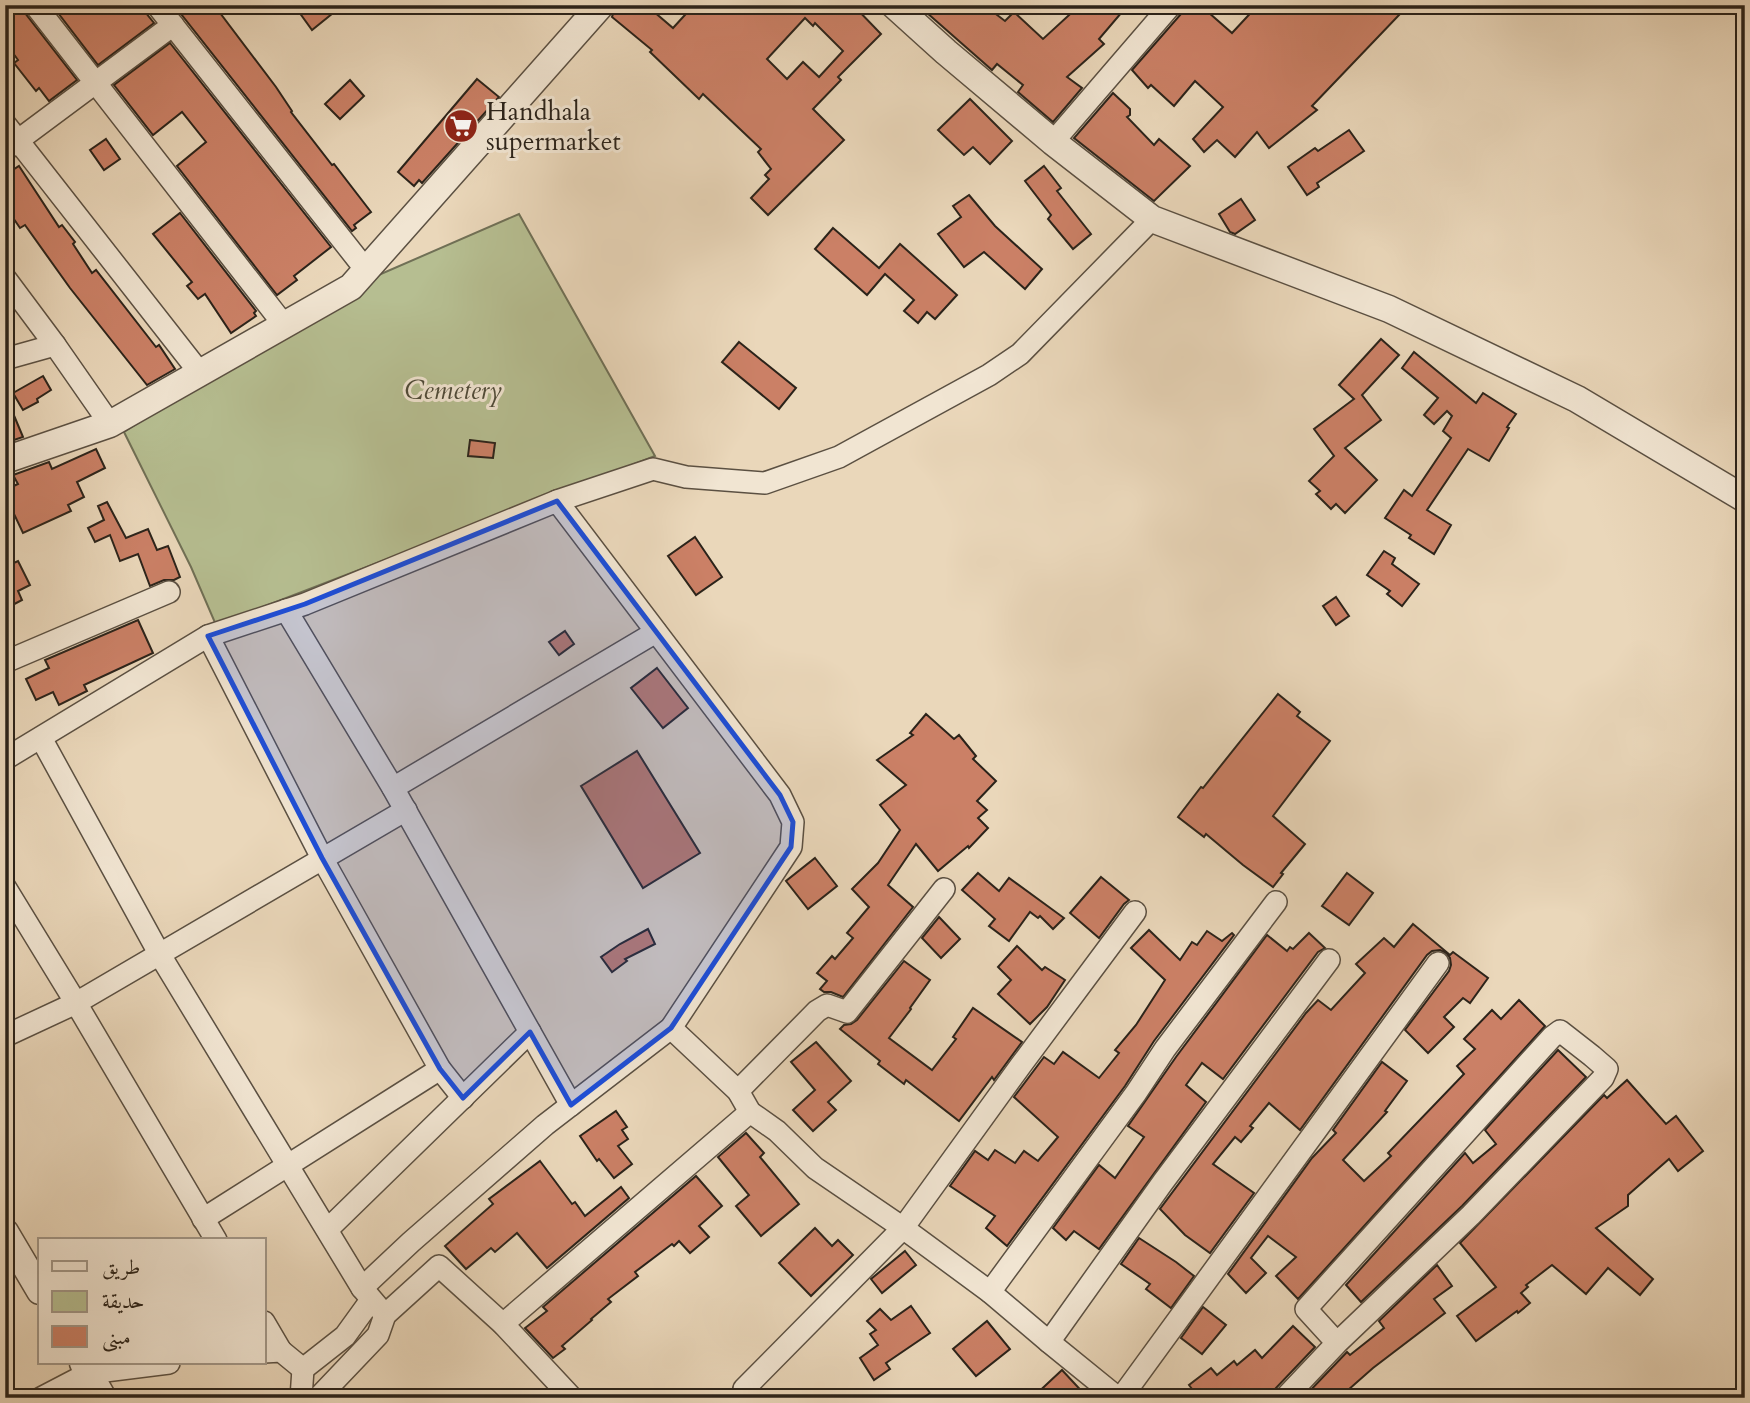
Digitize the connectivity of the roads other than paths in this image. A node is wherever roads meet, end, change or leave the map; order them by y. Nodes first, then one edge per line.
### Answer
1 (34, 5) edge
2 (158, 5) edge
3 (601, 5) edge
4 (894, 5) edge
5 (1171, 5) edge
6 (173, 25) junction
7 (95, 82) junction
8 (10, 138) edge
9 (1053, 142) junction
10 (1152, 219) junction
11 (366, 270) junction
12 (5, 278) edge
13 (284, 325) junction
14 (55, 345) junction
15 (5, 359) edge
16 (200, 373) junction
17 (110, 424) junction
18 (5, 460) edge
19 (1745, 499) edge
20 (557, 501) junction
21 (169, 592) dead end
22 (286, 610) junction
23 (656, 632) junction
24 (208, 636) junction
25 (5, 662) edge
26 (41, 738) junction
27 (5, 759) edge
28 (393, 788) junction
29 (406, 810) junction
30 (322, 858) junction
31 (5, 887) edge
32 (944, 889) dead end
33 (1276, 902) dead end
34 (1135, 912) dead end
35 (160, 955) junction
36 (1329, 960) dead end
37 (1438, 963) dead end
38 (76, 1003) junction
39 (671, 1028) junction
40 (530, 1032) junction
41 (5, 1035) edge
42 (440, 1069) junction
43 (738, 1091) junction
44 (463, 1098) junction
45 (571, 1105) junction
46 (750, 1112) junction
47 (288, 1165) junction
48 (203, 1219) junction
49 (903, 1228) junction
50 (328, 1229) junction
51 (5, 1232) edge
52 (215, 1238) edge
53 (38, 1288) edge
54 (990, 1292) junction
55 (372, 1301) junction
56 (503, 1324) junction
57 (266, 1329) edge
58 (1049, 1342) junction
59 (1337, 1343) junction
60 (273, 1352) edge
61 (152, 1364) edge
62 (86, 1368) edge
63 (303, 1369) junction
64 (744, 1389) dead end
65 (41, 1398) edge
66 (103, 1398) edge
67 (301, 1398) edge
68 (318, 1398) edge
69 (572, 1398) edge
70 (1120, 1398) edge
71 (1285, 1398) edge

1 - 7 street
2 - 6 street
3 - 11 street
4 - 9 street
5 - 9 street
6 - 7 street
6 - 11 street
7 - 8 street
7 - 13 street
8 - 16 street
9 - 10 street
10 - 19 street
10 - 20 street
11 - 13 street
12 - 14 street
13 - 16 street
14 - 15 street
14 - 17 street
16 - 17 street
17 - 18 street
20 - 22 street
20 - 23 street
21 - 25 street
22 - 24 street
22 - 28 street
23 - 28 street
23 - 39 street
24 - 26 street
24 - 30 street
26 - 27 street
26 - 35 street
28 - 29 street
29 - 30 street
29 - 40 street
30 - 35 street
30 - 42 street
31 - 38 street
32 - 43 street
33 - 54 street
34 - 49 street
35 - 38 street
35 - 47 street
36 - 58 street
37 - 70 street
38 - 41 street
38 - 48 street
39 - 43 street
39 - 45 street
40 - 44 street
40 - 45 street
42 - 44 street
42 - 47 street
43 - 46 street
44 - 50 street
45 - 55 street
46 - 49 street
46 - 56 street
47 - 48 street
47 - 50 street
48 - 52 street
49 - 54 street
49 - 64 street
50 - 55 street
51 - 53 street
54 - 58 street
55 - 56 street
55 - 63 street
55 - 68 street
56 - 69 street
57 - 60 street
58 - 70 street
59 - 59 street
59 - 71 street
60 - 63 street
61 - 62 street
62 - 65 street
62 - 66 street
63 - 67 street

